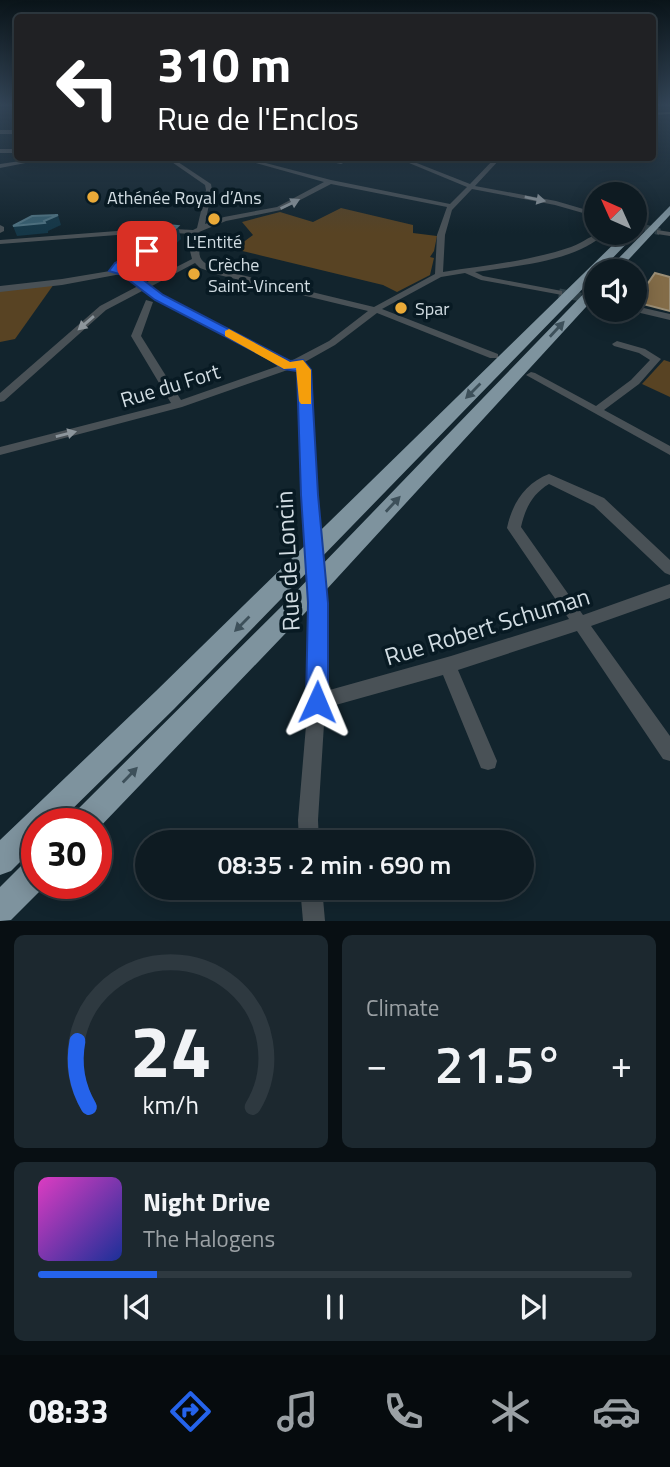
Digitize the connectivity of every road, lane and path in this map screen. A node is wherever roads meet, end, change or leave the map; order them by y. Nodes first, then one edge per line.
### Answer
1 (30, 161) edge
2 (173, 161) edge
3 (253, 161) edge
4 (344, 161) edge
5 (407, 161) edge
6 (494, 161) edge
7 (339, 163) dead end
8 (0, 166) edge
9 (330, 182) junction
10 (472, 187) junction
11 (452, 206) junction
12 (666, 206) edge
13 (584, 211) edge
14 (648, 217) edge
15 (198, 230) junction
16 (660, 232) tunnel mouth
17 (670, 234) edge
18 (0, 242) edge
19 (158, 244) edge
20 (584, 245) edge
21 (619, 245) edge
22 (622, 259) edge
23 (196, 260) junction
24 (114, 271) junction
25 (468, 271) junction
26 (439, 275) junction
27 (143, 287) junction
28 (0, 289) edge
29 (559, 292) tunnel mouth
30 (129, 294) junction
31 (154, 300) junction
32 (584, 301) edge
33 (376, 310) junction
34 (647, 312) edge
35 (670, 317) edge
36 (617, 344) dead end
37 (494, 356) dead end
38 (294, 365) junction
39 (531, 375) dead end
40 (0, 398) edge
41 (178, 405) junction
42 (597, 410) junction
43 (0, 451) edge
44 (670, 451) edge
45 (670, 569) edge
46 (670, 591) edge
47 (582, 624) junction
48 (448, 667) junction
49 (317, 702) junction
50 (670, 752) edge
51 (488, 761) dead end
52 (54, 808) edge
53 (99, 808) edge
54 (310, 830) edge
55 (21, 840) edge
56 (0, 860) edge
57 (21, 888) edge
58 (312, 900) edge
59 (0, 909) edge
60 (314, 921) edge

1 - 8 street
2 - 15 street
3 - 9 street
4 - 7 street
5 - 10 street
6 - 10 street
9 - 11 street
15 -> 9 street
10 - 11 street
10 -> 13 street
11 - 26 street
12 - 14 highway
12 - 22 highway
15 - 18 street
15 - 23 street
16 - 17 street
19 - 24 street
20 - 25 street
21 -> 52 highway
23 - 27 street
23 - 33 street
24 - 27 street
24 - 28 street
25 - 26 street
25 - 29 street
26 - 33 street, Rue du Fort
27 - 30 street
27 - 31 street
30 - 31 street
30 -> 40 street
31 - 38 street
31 - 41 street
53 -> 32 highway
33 - 37 street
33 - 38 street, Rue du Fort
34 - 35 street
36 - 42 street
38 - 41 street, Rue du Fort
38 - 49 street, Rue de Loncin
39 - 42 street
43 -> 41 street, Rue du Fort
42 - 44 street
45 - 47 street
46 - 47 street, Rue Robert Schuman
47 - 48 street, Rue Robert Schuman
47 - 50 street
48 - 49 street, Rue Robert Schuman
48 - 51 street
49 - 54 street, Rue de Loncin
55 - 56 highway
57 - 59 highway
58 - 60 street

